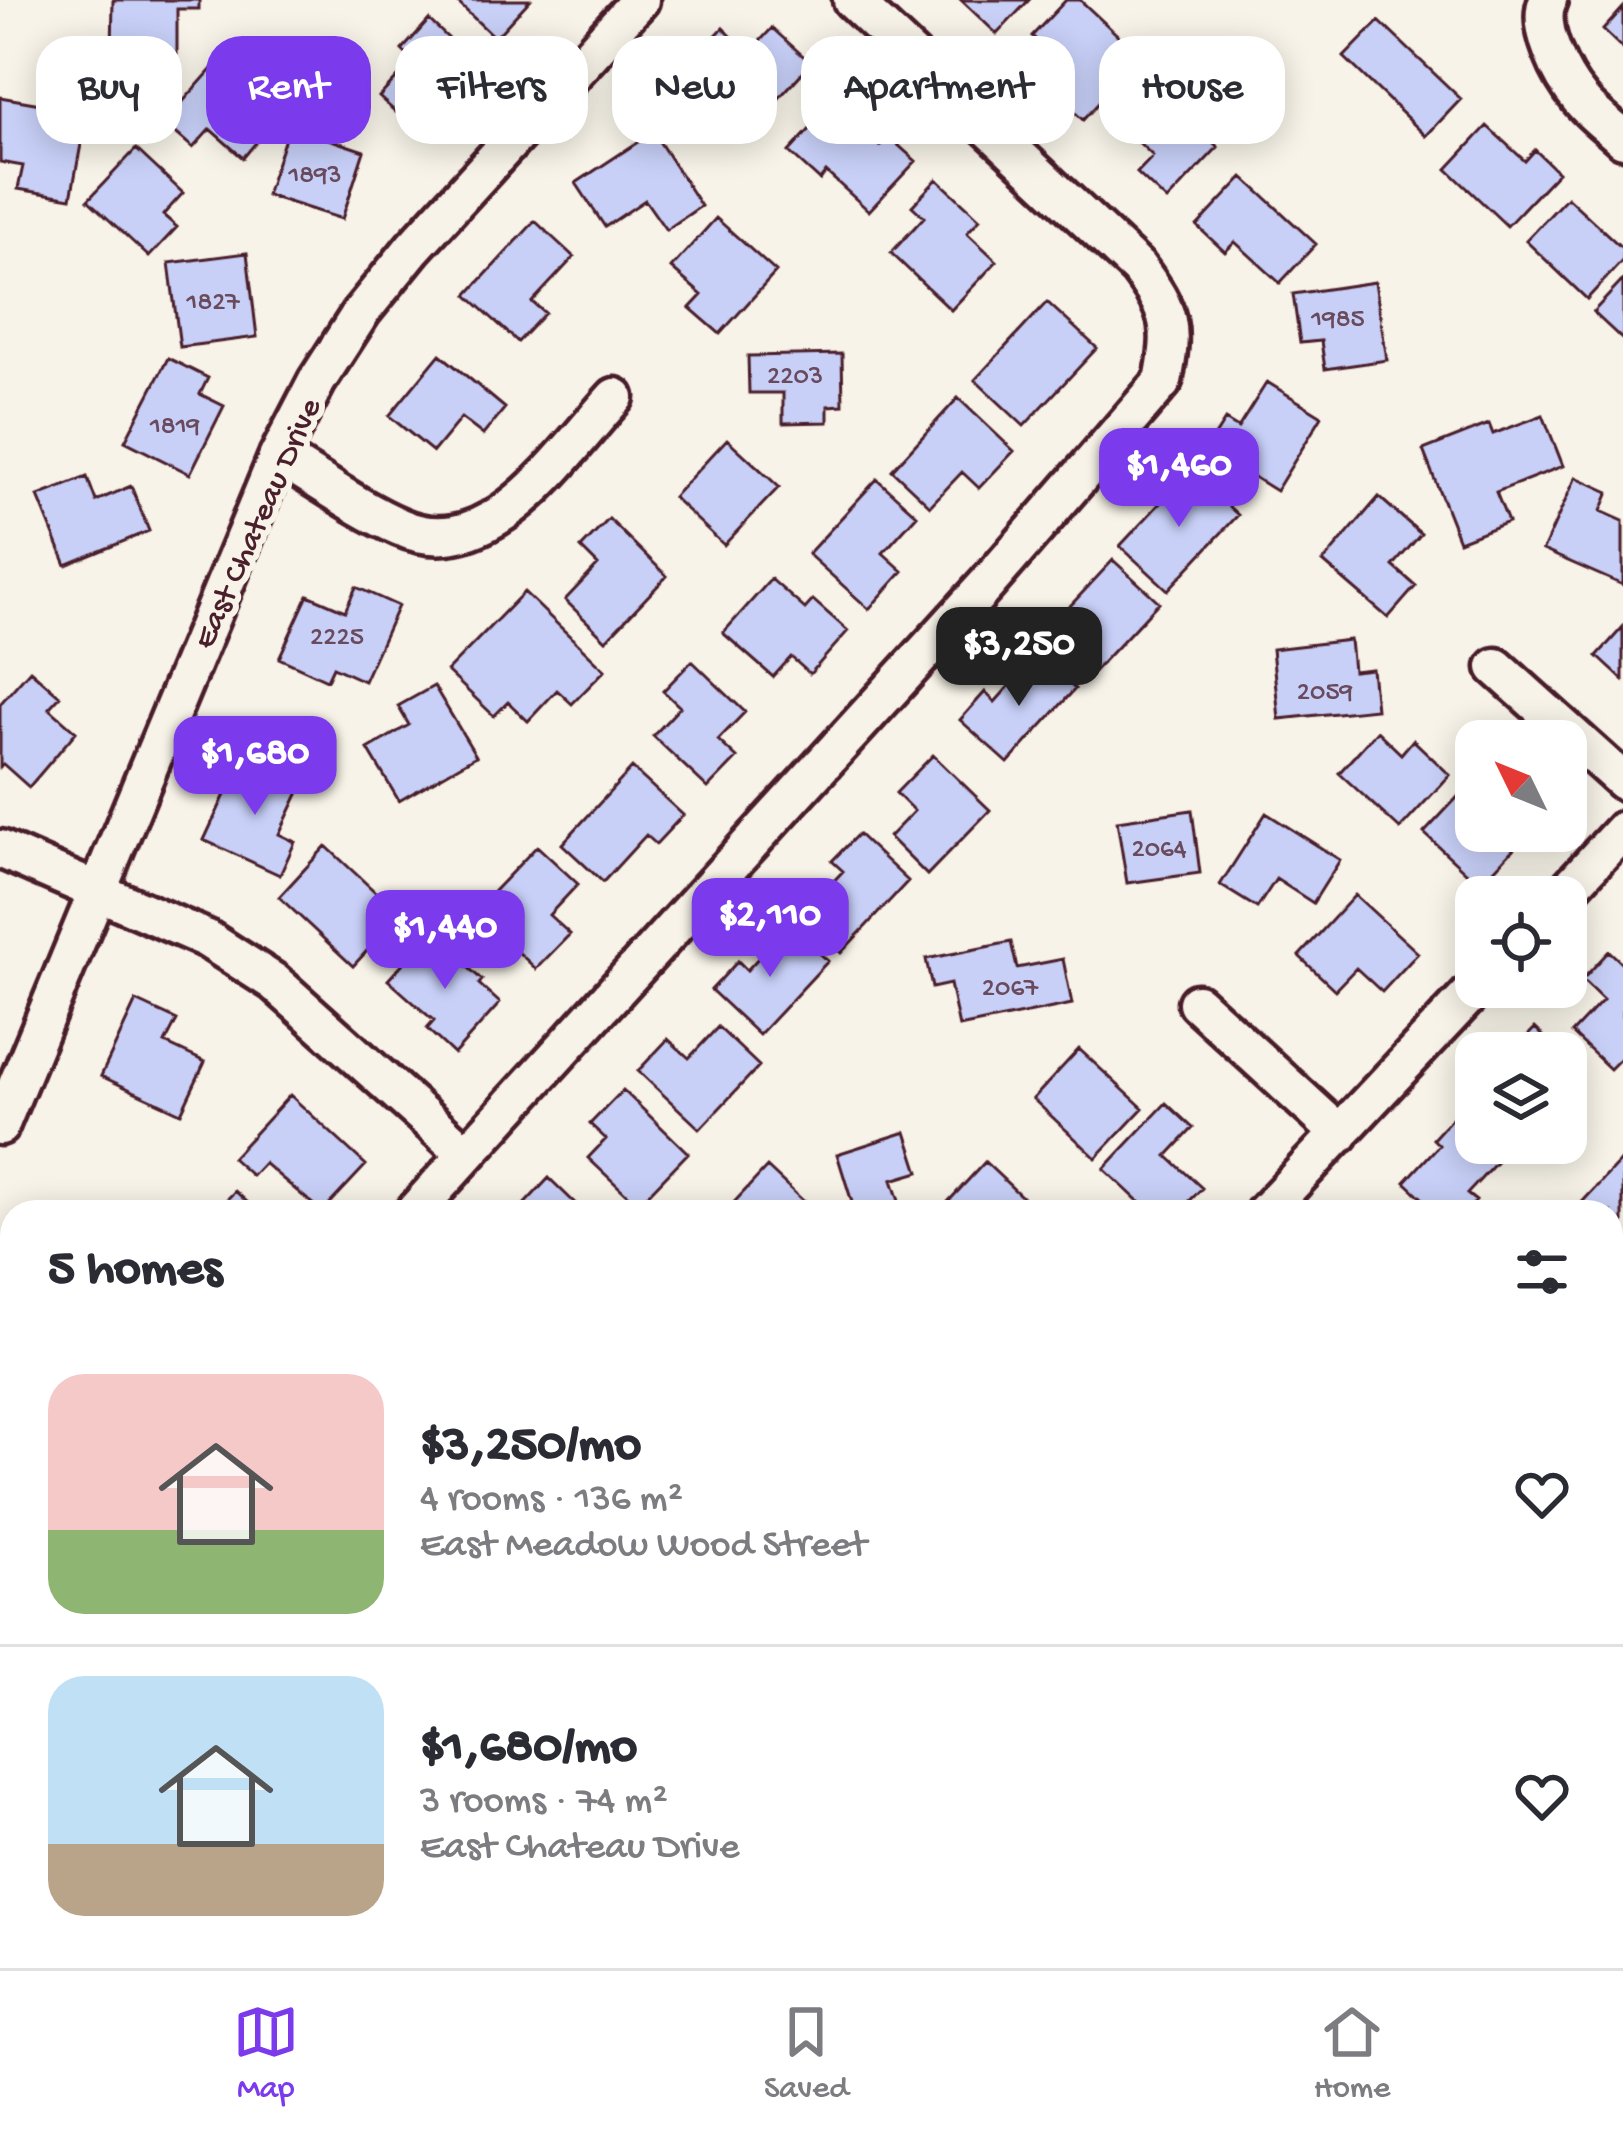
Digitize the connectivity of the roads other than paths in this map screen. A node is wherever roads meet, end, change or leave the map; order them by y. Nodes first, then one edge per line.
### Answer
1 (640, 0) edge
2 (852, 0) edge
3 (1545, 5) edge
4 (1623, 139) edge
5 (615, 397) dead end
6 (278, 456) junction
7 (1496, 667) dead end
8 (1623, 781) edge
9 (1623, 830) edge
10 (0, 849) edge
11 (1580, 876) edge
12 (96, 894) junction
13 (1197, 1003) dead end
14 (1457, 1008) edge
15 (0, 1126) edge
16 (1340, 1134) junction
17 (466, 1154) junction
18 (425, 1200) edge
19 (1277, 1200) edge

1 - 6 street, East Chateau Drive
2 - 17 street
3 - 4 street
5 - 6 street
6 - 12 street, East Chateau Drive
7 - 8 street
9 - 11 street
10 - 12 street
12 - 15 street, East Chateau Drive
12 - 17 street
13 - 16 street
14 - 16 street
16 - 19 street
17 - 18 street

